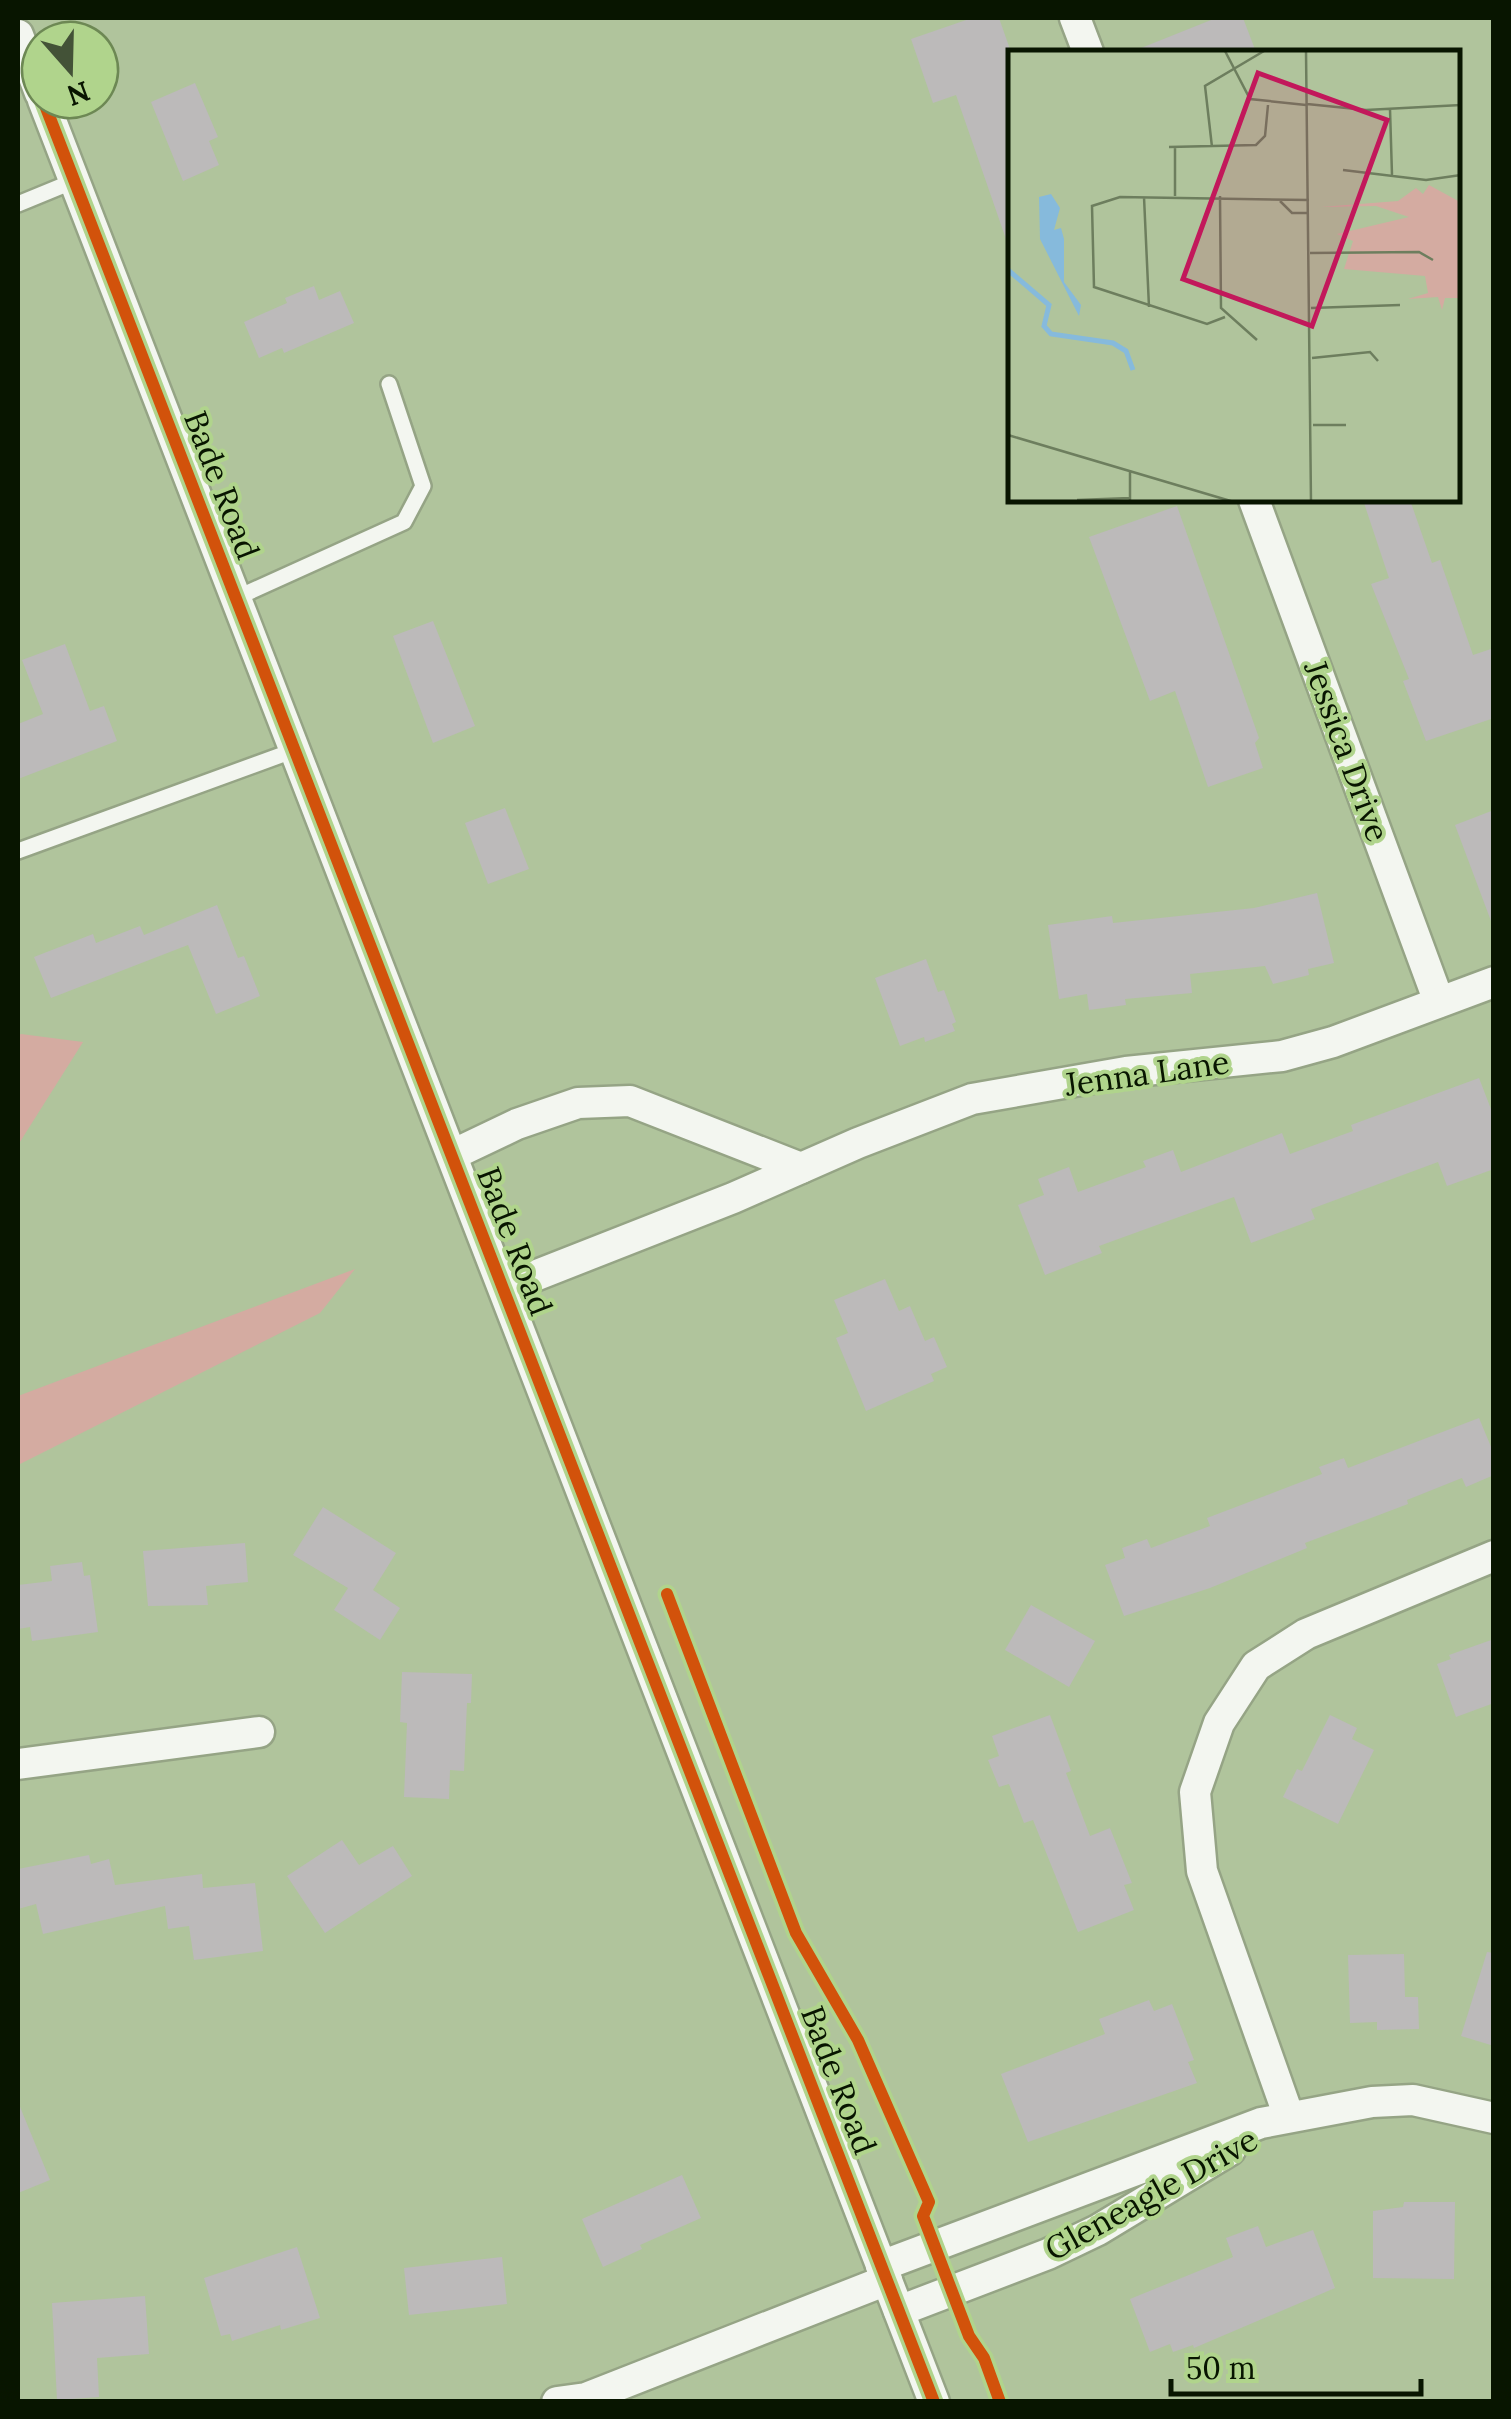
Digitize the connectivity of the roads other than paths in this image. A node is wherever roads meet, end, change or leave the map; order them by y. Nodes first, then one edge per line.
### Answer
1 (1074, 18) edge
2 (1087, 50) edge
3 (51, 120) edge
4 (74, 181) junction
5 (18, 204) edge
6 (389, 384) dead end
7 (1255, 502) edge
8 (236, 598) junction
9 (295, 750) junction
10 (18, 851) edge
11 (1494, 982) edge
12 (1439, 1002) junction
13 (452, 1155) junction
14 (801, 1168) junction
15 (504, 1288) junction
16 (1494, 1556) edge
17 (259, 1732) dead end
18 (18, 1764) edge
19 (1289, 2117) junction
20 (1494, 2118) edge
21 (884, 2273) junction
22 (899, 2311) junction
23 (557, 2402) edge
24 (934, 2402) edge

1 - 2 street
3 - 4 street, Bade Road
4 - 5 lane
4 - 8 street, Bade Road
6 - 8 lane
7 - 12 street, Jessica Drive
8 - 9 street, Bade Road
9 - 10 lane
9 - 13 street, Bade Road
11 - 12 street, Jenna Lane
12 - 14 street, Jenna Lane
13 - 14 street
13 - 15 street, Bade Road
14 - 15 street, Jenna Lane
15 - 21 street, Bade Road
16 - 19 street
17 - 18 street
19 - 20 street, Gleneagle Drive
19 - 21 street, Gleneagle Drive
19 - 22 street, Gleneagle Drive
21 - 22 street, Bade Road
21 - 23 street, Gleneagle Drive
22 - 24 street, Bade Road

